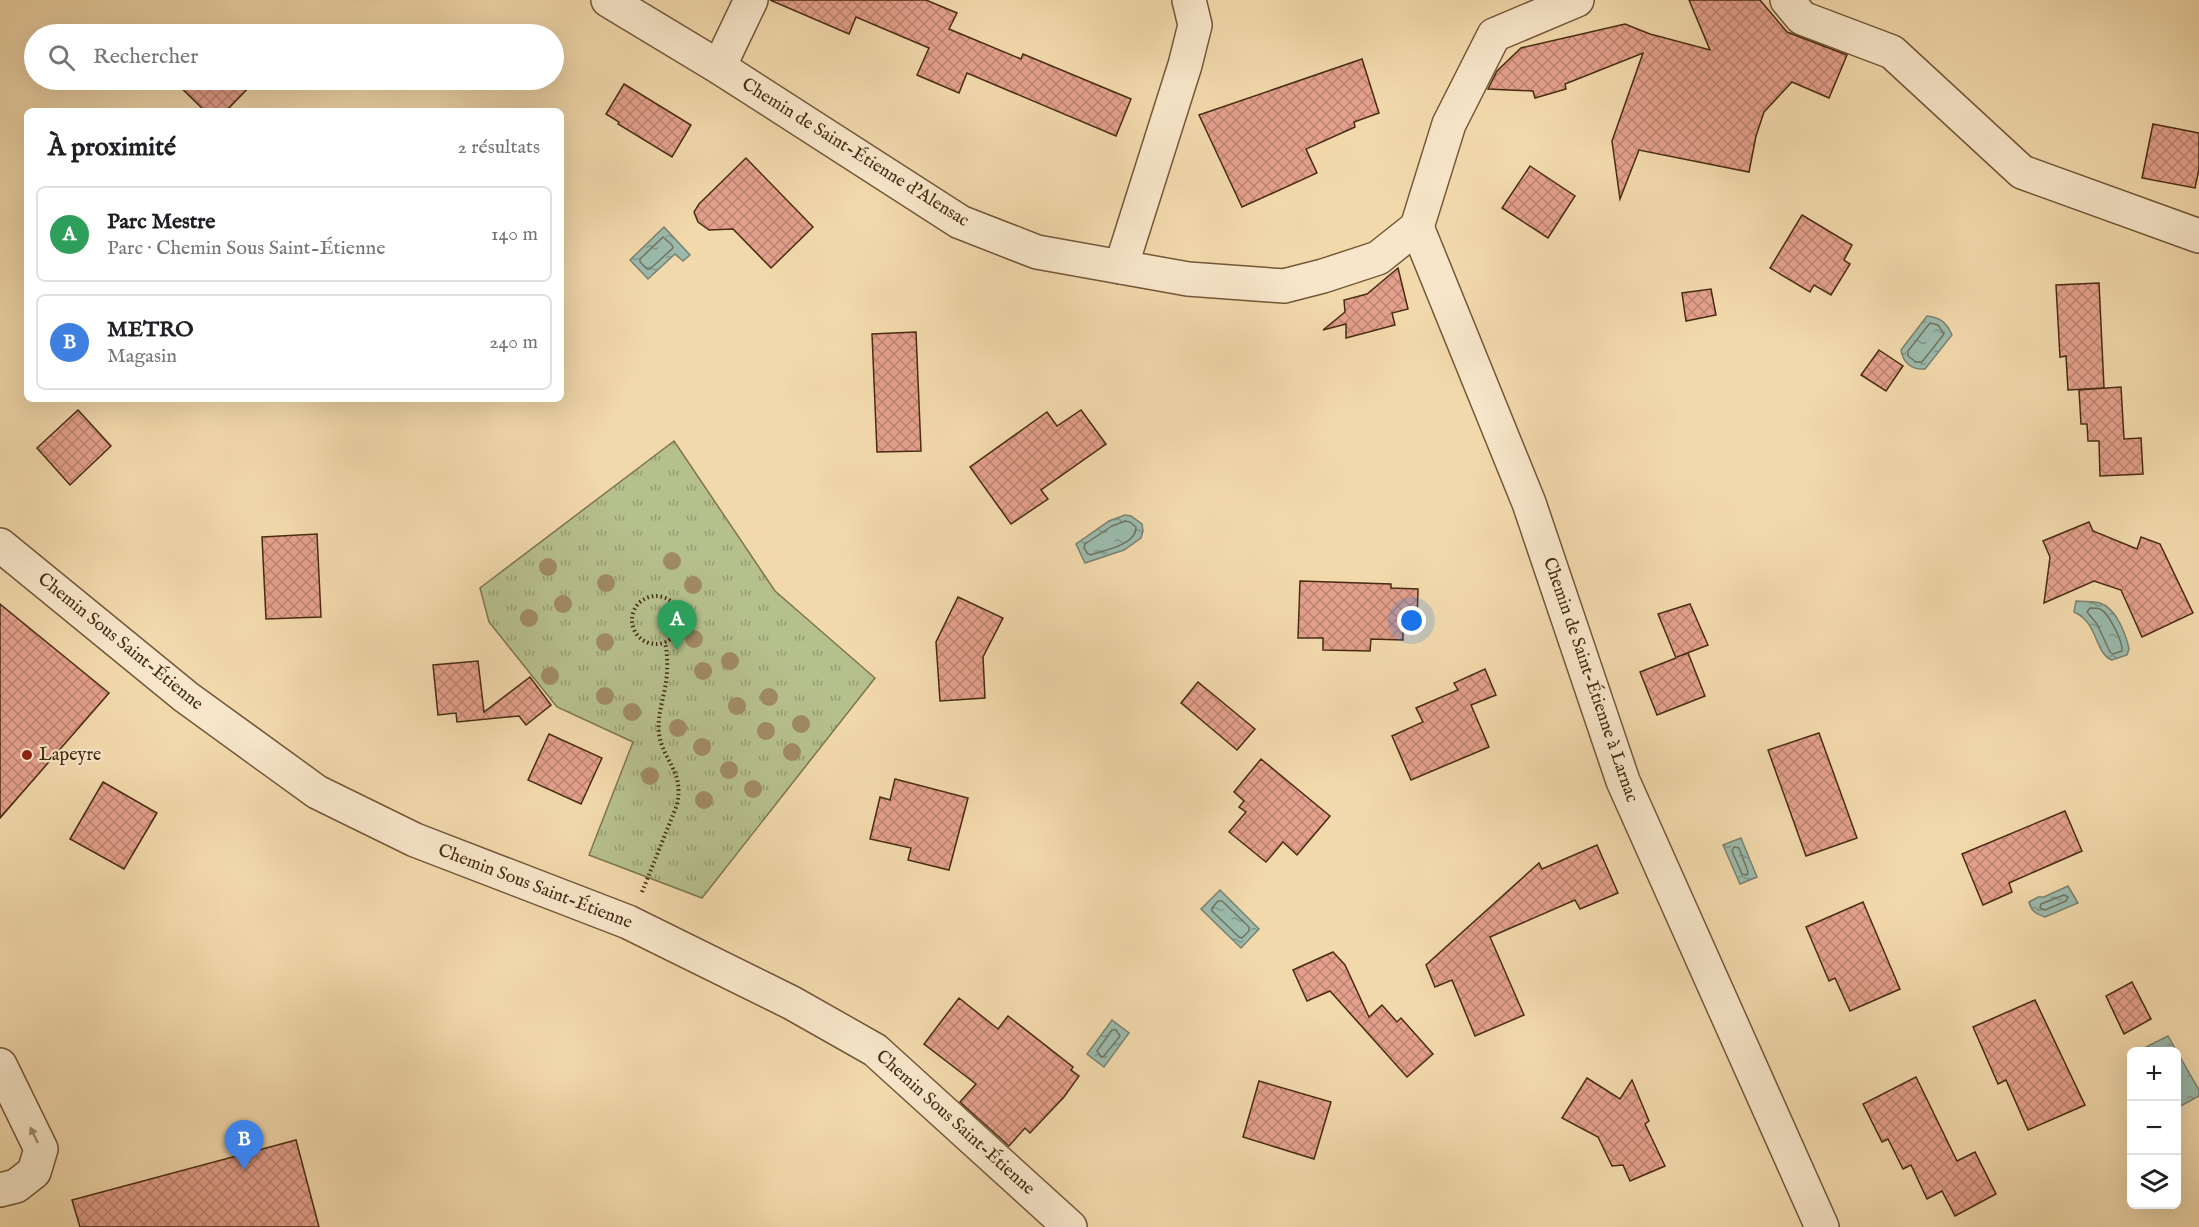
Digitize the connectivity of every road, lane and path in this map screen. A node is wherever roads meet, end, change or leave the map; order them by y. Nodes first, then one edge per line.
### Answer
1 (608, 0) edge
2 (751, 0) edge
3 (1189, 0) edge
4 (1577, 0) edge
5 (1787, 0) edge
6 (719, 67) junction
7 (1417, 227) junction
8 (2199, 236) edge
9 (1121, 267) junction
10 (0, 545) edge
11 (665, 642) junction
12 (628, 922) junction
13 (0, 1065) edge
14 (0, 1190) edge
15 (1070, 1227) edge
16 (1822, 1227) edge

1 - 6 street, Chemin de Saint-Étienne d'Alensac
2 - 6 street
3 - 9 street
4 - 7 street
5 - 8 street
6 - 9 street, Chemin de Saint-Étienne d'Alensac
7 - 9 street, Chemin de Saint-Étienne d'Alensac
7 - 16 street, Chemin de Saint-Étienne à Larnac
10 - 12 street, Chemin Sous Saint-Étienne
11 - 11 path
11 - 12 path
12 - 15 street, Chemin Sous Saint-Étienne
14 -> 13 street

